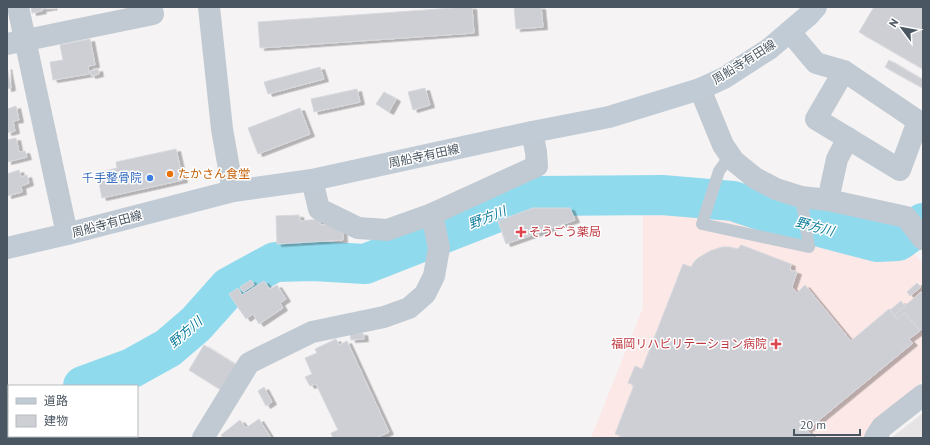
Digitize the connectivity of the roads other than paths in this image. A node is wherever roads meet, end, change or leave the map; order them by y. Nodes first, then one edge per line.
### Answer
1 (18, 7) edge
2 (152, 7) edge
3 (209, 7) edge
4 (816, 7) edge
5 (790, 32) junction
6 (16, 42) edge
7 (844, 71) junction
8 (700, 89) junction
9 (532, 132) junction
10 (848, 138) junction
11 (725, 163) junction
12 (312, 180) junction
13 (233, 191) junction
14 (801, 197) junction
15 (828, 200) junction
16 (432, 214) junction
17 (67, 234) junction
18 (923, 239) edge
19 (7, 248) edge
20 (923, 395) edge
21 (203, 438) edge
22 (876, 438) edge

1 - 6 street
2 - 6 street
3 - 13 street
4 - 5 main road, 周船寺有田線
5 - 7 street
5 - 8 main road, 周船寺有田線
6 - 17 street
7 - 10 street
7 - 10 street
8 - 9 main road, 周船寺有田線
8 - 11 street
9 - 12 main road, 周船寺有田線
9 - 16 street
10 - 15 street
11 - 14 street
11 - 14 lane
12 - 13 main road, 周船寺有田線
12 - 16 street
13 - 17 main road, 周船寺有田線
14 - 15 street
15 - 18 street
16 - 21 street
17 - 19 main road, 周船寺有田線
20 - 22 street

